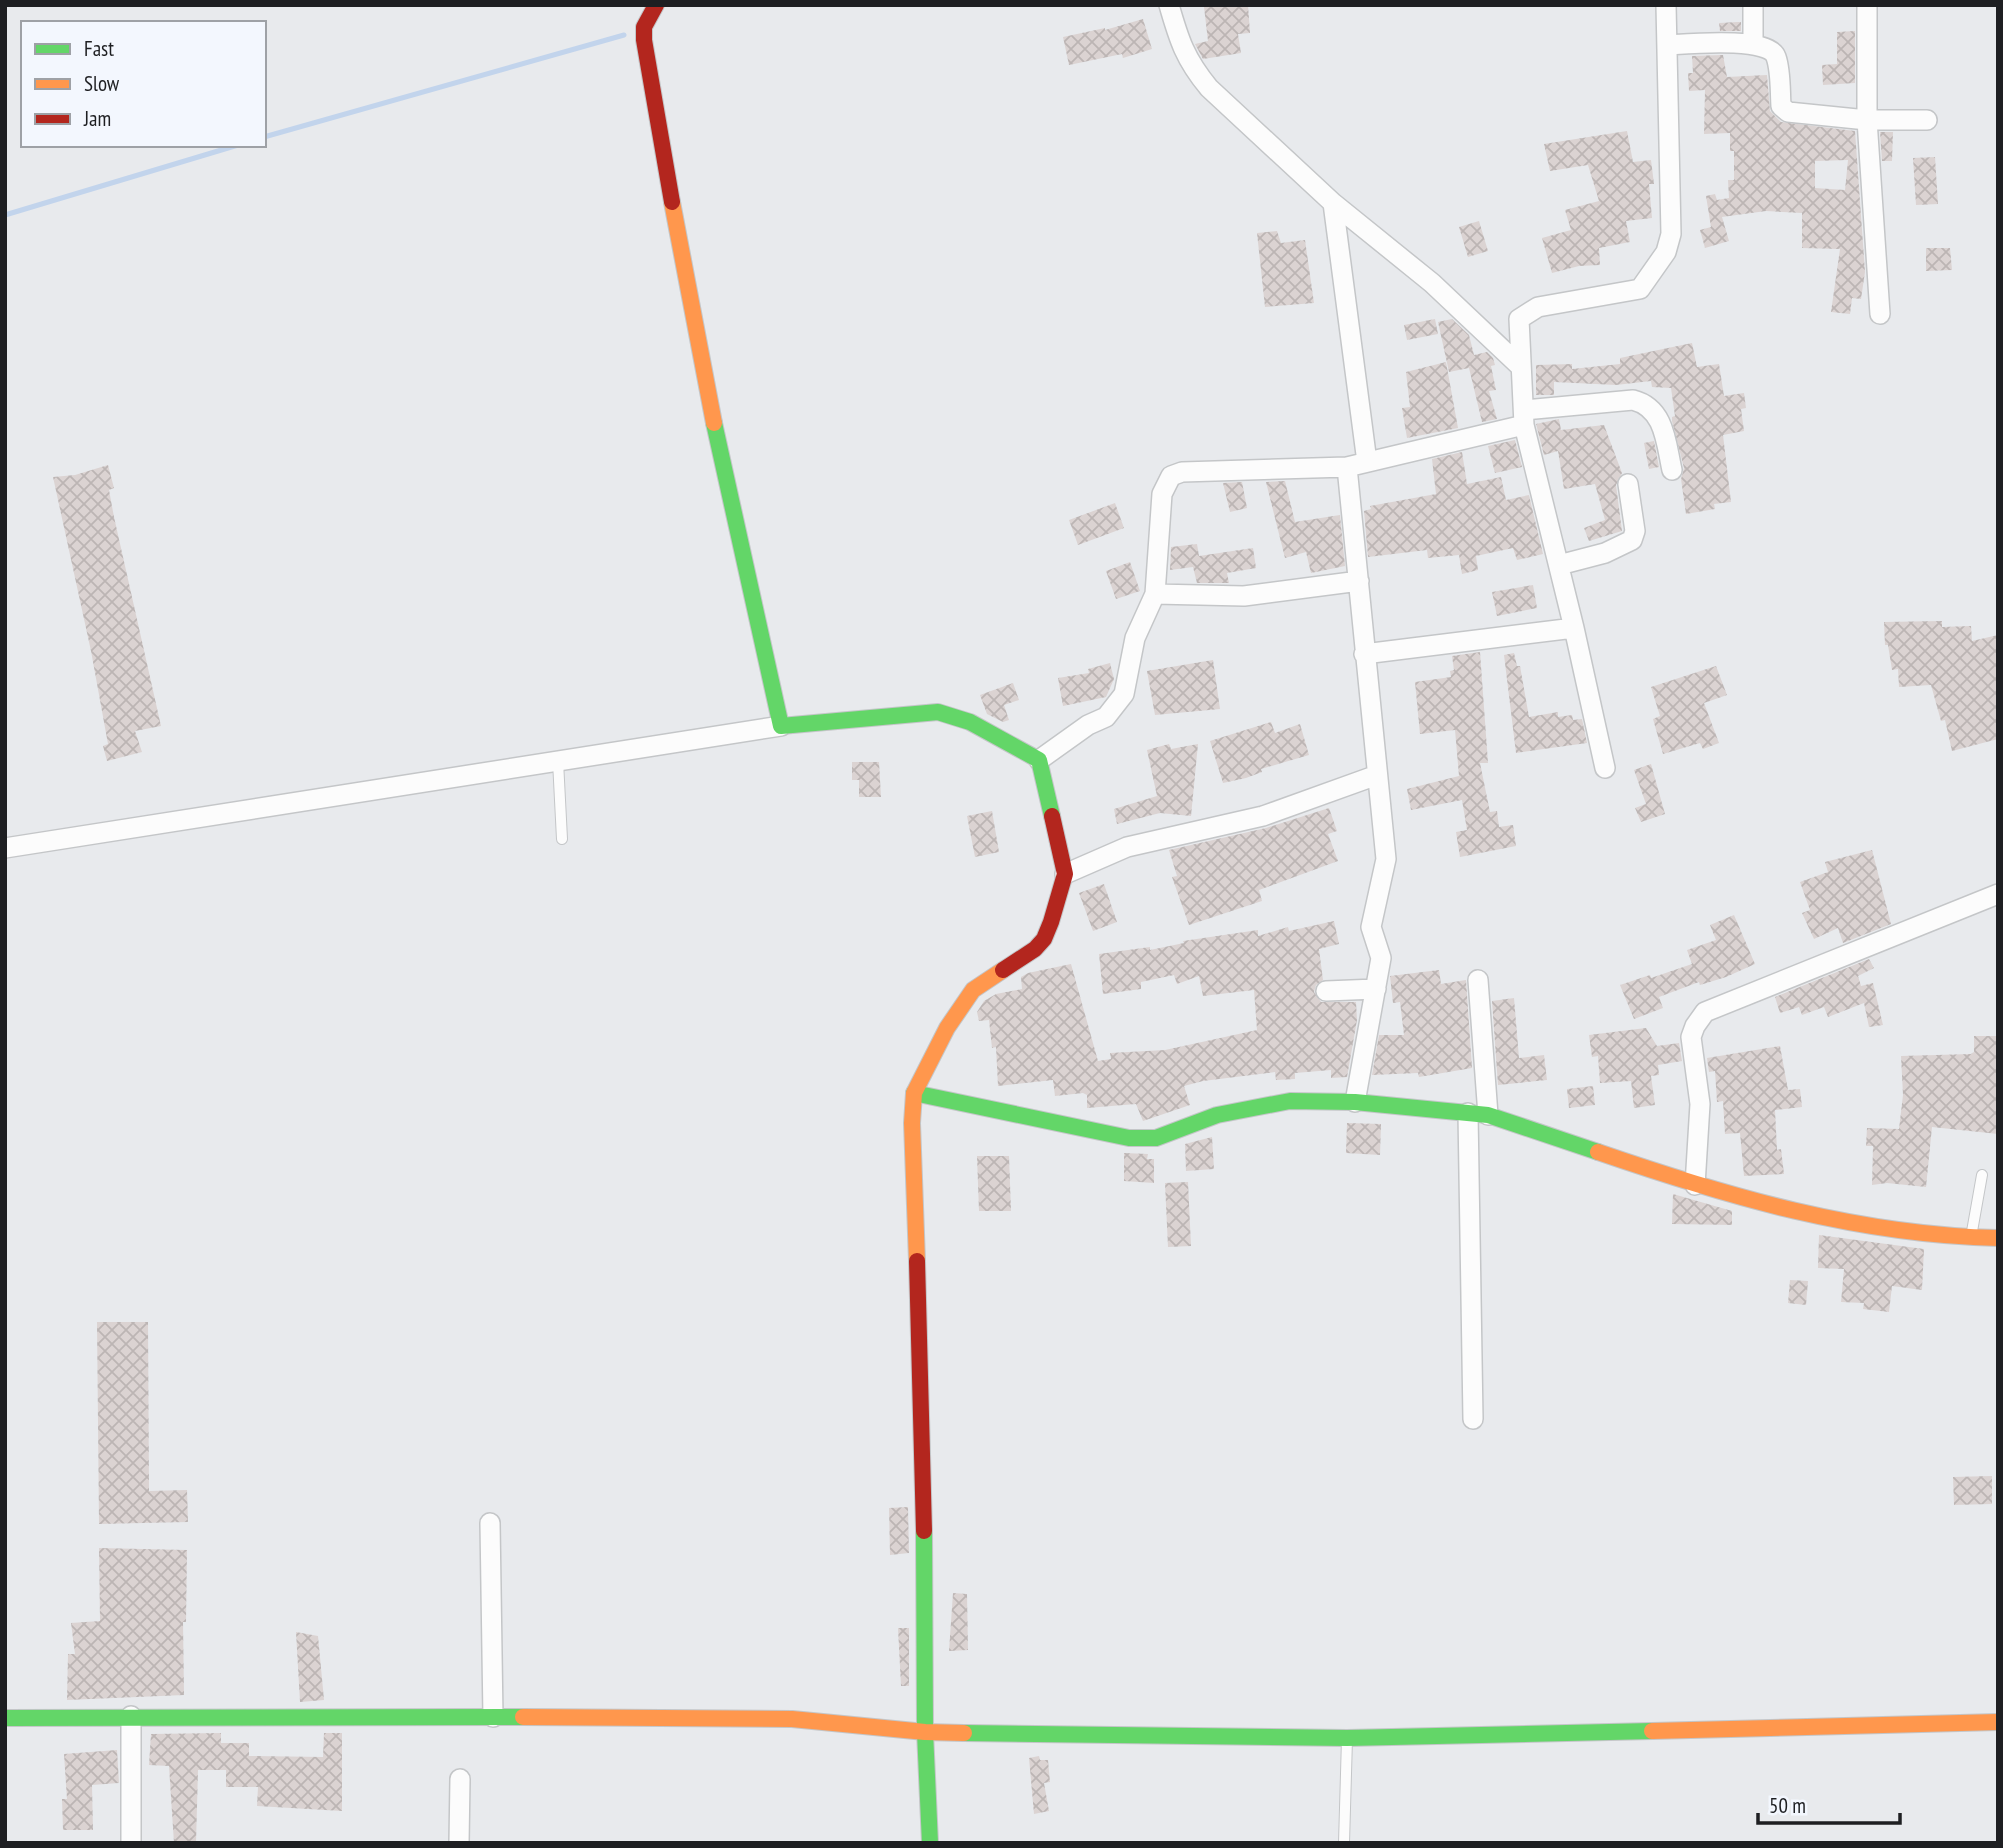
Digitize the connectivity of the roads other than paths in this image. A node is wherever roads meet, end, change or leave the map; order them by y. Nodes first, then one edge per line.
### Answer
1 (656, 5) edge
2 (1169, 5) edge
3 (1666, 5) edge
4 (1754, 5) edge
5 (1867, 5) edge
6 (1753, 44) junction
7 (1667, 45) junction
8 (1867, 120) junction
9 (1927, 120) dead end
10 (1333, 203) junction
11 (1880, 314) dead end
12 (1521, 367) junction
13 (1524, 418) junction
14 (1367, 462) junction
15 (1347, 467) junction
16 (1672, 470) dead end
17 (1628, 484) dead end
18 (1559, 565) junction
19 (1359, 581) junction
20 (1155, 594) junction
21 (1574, 628) junction
22 (1364, 654) junction
23 (781, 726) junction
24 (1039, 760) junction
25 (558, 761) junction
26 (1605, 768) dead end
27 (1377, 775) junction
28 (562, 839) dead end
29 (5, 848) edge
30 (1065, 874) junction
31 (1998, 894) edge
32 (1478, 980) dead end
33 (1376, 989) junction
34 (1326, 991) dead end
35 (914, 1093) junction
36 (1355, 1102) junction
37 (1468, 1113) junction
38 (1488, 1115) junction
39 (1982, 1175) dead end
40 (1695, 1185) junction
41 (1971, 1238) junction
42 (1998, 1238) edge
43 (1473, 1419) dead end
44 (490, 1523) dead end
45 (131, 1716) junction
46 (493, 1717) junction
47 (5, 1718) edge
48 (1998, 1722) edge
49 (925, 1732) junction
50 (1347, 1738) junction
51 (460, 1779) dead end
52 (131, 1843) edge
53 (459, 1843) edge
54 (930, 1843) edge
55 (1344, 1843) edge

1 - 23 street
2 - 10 street
3 - 7 street
4 - 6 street
5 - 8 street
6 - 7 street
6 - 8 street
7 - 12 street
8 - 9 street
8 - 11 street
10 - 12 street
10 - 14 street
12 - 13 street
13 - 14 street
13 - 16 street
13 - 18 street
14 - 15 street
15 - 19 street
15 - 20 street
17 - 18 street
18 - 21 street
19 - 20 street
19 - 22 street
20 - 24 street
21 - 22 street
21 - 26 street
22 - 27 street
23 - 24 street
23 - 25 street
24 - 30 street
25 - 28 lane
25 - 29 street
27 - 30 street
27 - 33 street
30 - 35 street
31 - 40 street
32 - 38 street
33 - 34 street
33 - 36 street
35 - 36 street
35 - 49 street
36 - 37 street
37 - 38 street
37 - 43 street
38 - 40 street
39 - 41 lane
40 - 41 street
41 - 42 street
44 - 46 street
45 - 46 street
45 - 47 street
45 - 52 street
46 - 49 street
48 - 50 street
49 - 50 street
49 - 54 street
50 - 55 lane
51 - 53 street

